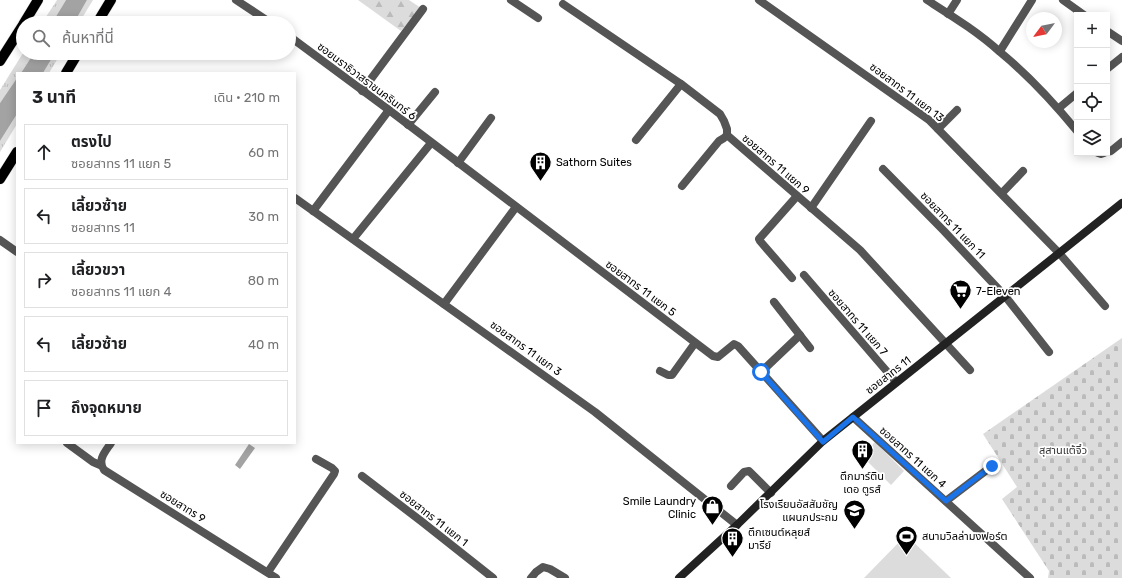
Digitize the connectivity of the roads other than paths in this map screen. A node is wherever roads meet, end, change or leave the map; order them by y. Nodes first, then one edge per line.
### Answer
1 (38, 0) edge
2 (111, 0) edge
3 (236, 0) edge
4 (511, 0) edge
5 (759, 0) edge
6 (927, 0) edge
7 (957, 0) edge
8 (1032, 0) edge
9 (1063, 0) edge
10 (563, 4) dead end
11 (423, 9) dead end
12 (1080, 12) edge
13 (948, 14) junction
14 (29, 16) edge
15 (101, 16) edge
16 (260, 16) edge
17 (538, 18) dead end
18 (1110, 33) edge
19 (16, 36) edge
20 (296, 41) edge
21 (1122, 41) edge
22 (1000, 52) junction
23 (1122, 57) edge
24 (74, 60) edge
25 (0, 61) edge
26 (1110, 67) edge
27 (67, 72) edge
28 (681, 84) junction
29 (362, 91) junction
30 (435, 92) dead end
31 (1074, 95) edge
32 (1058, 108) junction
33 (389, 110) junction
34 (957, 110) dead end
35 (491, 118) dead end
36 (870, 121) dead end
37 (408, 125) junction
38 (1074, 127) edge
39 (938, 129) junction
40 (727, 135) junction
41 (636, 140) dead end
42 (1122, 142) edge
43 (431, 143) junction
44 (1110, 151) edge
45 (16, 154) edge
46 (458, 163) junction
47 (883, 169) dead end
48 (1023, 171) dead end
49 (0, 179) edge
50 (682, 186) dead end
51 (1002, 193) junction
52 (797, 196) junction
53 (296, 199) edge
54 (1122, 203) edge
55 (516, 207) junction
56 (811, 208) junction
57 (313, 211) junction
58 (353, 239) junction
59 (0, 240) edge
60 (16, 251) edge
61 (1059, 253) junction
62 (804, 275) dead end
63 (792, 278) dead end
64 (1005, 296) junction
65 (774, 302) dead end
66 (444, 304) junction
67 (1105, 306) dead end
68 (800, 336) junction
69 (695, 343) junction
70 (946, 344) junction
71 (810, 348) dead end
72 (1049, 352) dead end
73 (970, 370) dead end
74 (660, 371) dead end
75 (761, 372) junction
76 (896, 382) junction
77 (853, 417) junction
78 (823, 442) junction
79 (68, 444) edge
80 (110, 444) edge
81 (316, 459) dead end
82 (100, 465) junction
83 (992, 466) dead end
84 (362, 476) dead end
85 (731, 486) dead end
86 (771, 493) junction
87 (946, 501) junction
88 (737, 525) junction
89 (268, 572) junction
90 (276, 578) edge
91 (493, 578) edge
92 (531, 578) edge
93 (565, 578) edge
94 (679, 578) edge
95 (1030, 578) edge

1 - 14 main road
2 - 15 main road
3 - 16 street
4 - 17 street
5 - 39 street, ซอยสาทร 11 แยก 13
6 - 13 street
7 - 13 street
8 - 22 street
9 - 12 street
10 - 28 street, ซอยสาทร 11 แยก 9
11 - 29 street
13 - 22 street
18 - 21 street
19 - 25 main road
20 - 29 street, ซอยนราธิวาสราชนครินทร์ 6
22 - 32 street
23 - 26 street
24 - 27 main road
28 - 40 street, ซอยสาทร 11 แยก 9
28 - 41 street
29 - 33 street, ซอยนราธิวาสราชนครินทร์ 6
30 - 37 street
31 - 32 street
32 - 38 street
33 - 37 street, ซอยนราธิวาสราชนครินทร์ 6
33 - 57 street
34 - 39 street
35 - 46 street
36 - 56 street
37 - 43 street, ซอยนราธิวาสราชนครินทร์ 6
39 - 51 street, ซอยสาทร 11 แยก 13
40 - 50 street
40 - 52 street, ซอยสาทร 11 แยก 9
42 - 44 street
43 - 46 street, ซอยสาทร 11 แยก 5
43 - 58 street
45 - 49 main road
46 - 55 street, ซอยสาทร 11 แยก 5
47 - 64 street, ซอยสาทร 11 แยก 11
48 - 51 street
51 - 61 street, ซอยสาทร 11 แยก 13
52 - 56 street, ซอยสาทร 11 แยก 9
52 - 63 street
53 - 57 street, ซอยสาทร 11 แยก 3
54 - 61 street, ซอยสาทร 11
55 - 66 street
55 - 69 street, ซอยสาทร 11 แยก 5
56 - 70 street, ซอยสาทร 11 แยก 9
57 - 58 street, ซอยสาทร 11 แยก 3
58 - 66 street, ซอยสาทร 11 แยก 3
59 - 60 street
61 - 64 street, ซอยสาทร 11
61 - 67 street, ซอยสาทร 11 แยก 13
62 - 76 street, ซอยสาทร 11 แยก 7
64 - 70 street, ซอยสาทร 11
64 - 72 street, ซอยสาทร 11 แยก 11
65 - 68 street
66 - 88 street, ซอยสาทร 11 แยก 3
68 - 71 street
68 - 75 street
69 - 74 street
69 - 75 street, ซอยสาทร 11 แยก 5
70 - 73 street, ซอยสาทร 11 แยก 9
70 - 76 street, ซอยสาทร 11
75 - 78 street, ซอยสาทร 11 แยก 5
76 - 77 street, ซอยสาทร 11
77 - 78 street, ซอยสาทร 11
77 - 87 street, ซอยสาทร 11 แยก 4
78 - 86 street, ซอยสาทร 11
79 - 82 street, ซอยสาทร 9
80 - 82 street
81 - 89 street
82 - 89 street, ซอยสาทร 9
83 - 87 street
84 - 91 street, ซอยสาทร 11 แยก 1
85 - 86 street
86 - 88 street, ซอยสาทร 11
87 - 95 street, ซอยสาทร 11 แยก 4
88 - 94 street, ซอยสาทร 11
89 - 90 street, ซอยสาทร 9
92 - 93 street

